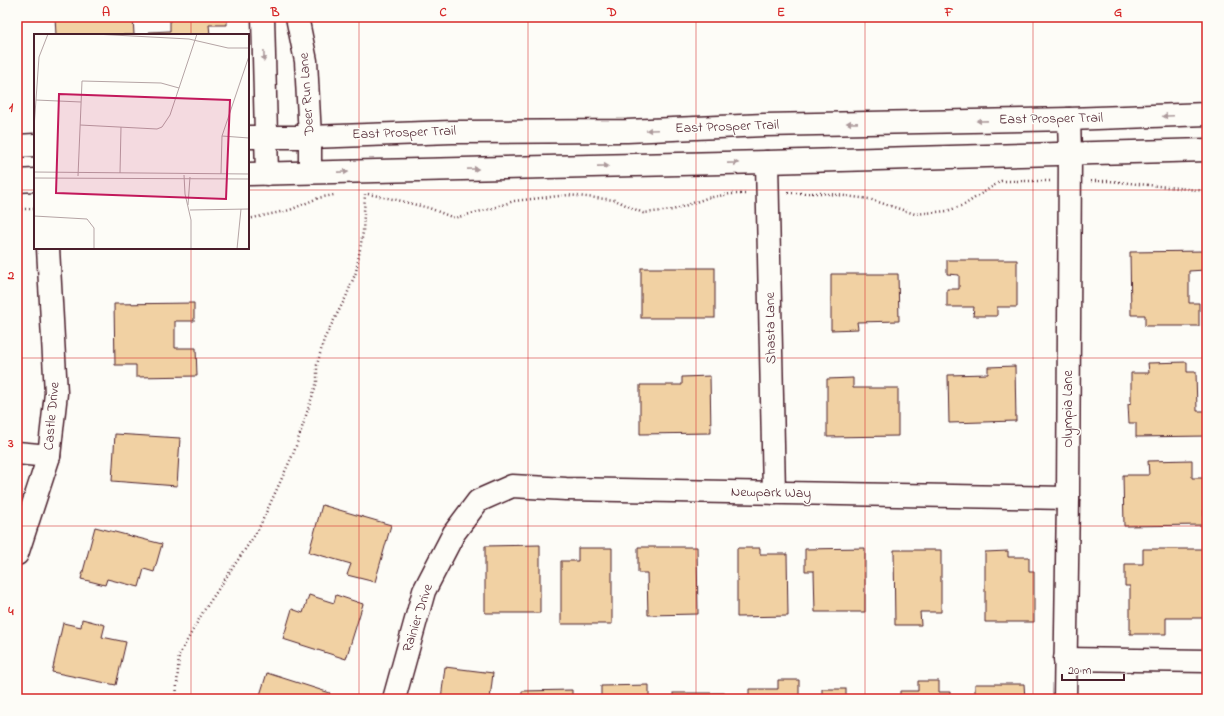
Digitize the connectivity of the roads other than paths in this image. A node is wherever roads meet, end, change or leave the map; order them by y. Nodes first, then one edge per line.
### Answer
1 (263, 17) edge
2 (298, 17) edge
3 (1207, 114) edge
4 (1069, 119) junction
5 (257, 137) edge
6 (310, 137) junction
7 (34, 145) edge
8 (17, 146) edge
9 (1207, 150) edge
10 (1070, 154) junction
11 (767, 162) junction
12 (310, 172) junction
13 (257, 174) edge
14 (34, 180) edge
15 (17, 181) edge
16 (48, 249) edge
17 (17, 453) edge
18 (49, 456) junction
19 (774, 493) junction
20 (1068, 498) junction
21 (478, 501) joint
22 (17, 554) edge
23 (1065, 660) junction
24 (1207, 661) edge
25 (394, 699) edge
26 (1065, 699) edge

1 -> 5 street
2 - 6 street, Deer Run Lane
3 -> 4 street, East Prosper Trail
4 -> 6 street, East Prosper Trail
4 - 10 street, Olympia Lane
5 - 6 street, East Prosper Trail
5 - 13 street
6 - 12 street, Deer Run Lane
7 - 8 street
9 - 10 street
10 - 11 street
10 - 20 street, Olympia Lane
12 -> 11 street
11 - 19 street, Shasta Lane
12 - 13 street
14 - 15 street
16 - 18 street, Castle Drive
17 - 18 street
18 - 22 street, Castle Drive
19 - 20 street, Newpark Way
19 - 21 street, Newpark Way
20 - 23 street, Olympia Lane
21 - 25 street, Rainier Drive
23 - 24 street
23 - 26 street, Olympia Lane

